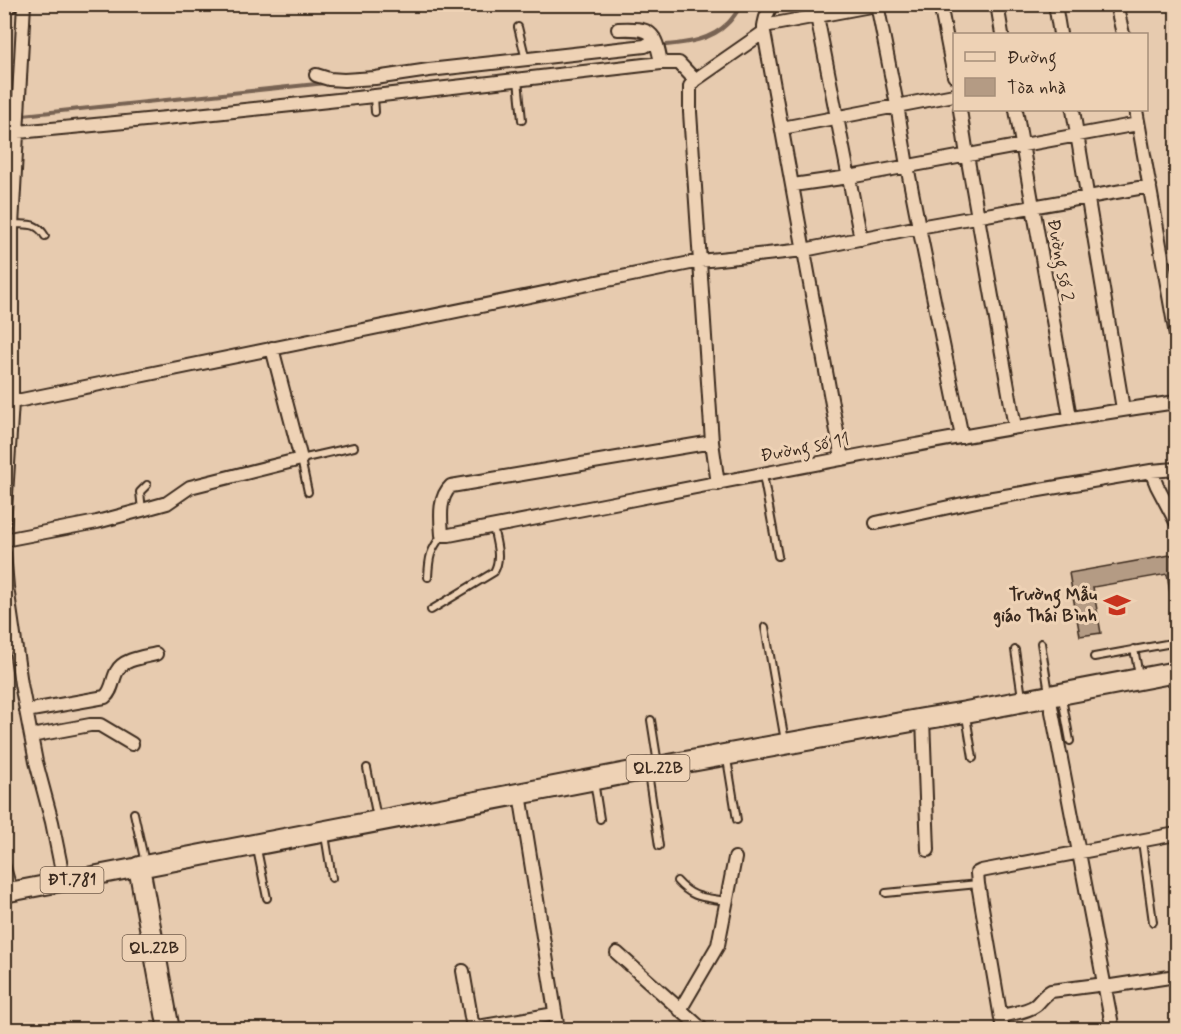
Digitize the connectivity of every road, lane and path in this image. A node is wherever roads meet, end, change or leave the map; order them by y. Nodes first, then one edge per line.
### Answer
1 (10, 4) edge
2 (24, 4) edge
3 (772, 4) edge
4 (940, 4) edge
5 (997, 4) edge
6 (1055, 4) edge
7 (1116, 4) edge
8 (4, 5) edge
9 (879, 5) edge
10 (817, 16) junction
11 (518, 27) dead end
12 (618, 29) dead end
13 (764, 29) junction
14 (1002, 33) edge
15 (1060, 33) edge
16 (1123, 33) edge
17 (658, 50) junction
18 (526, 60) junction
19 (953, 71) edge
20 (316, 75) dead end
21 (518, 80) junction
22 (695, 80) junction
23 (953, 95) edge
24 (374, 97) junction
25 (897, 105) junction
26 (960, 111) edge
27 (1016, 111) edge
28 (1073, 111) edge
29 (1136, 111) edge
30 (375, 112) dead end
31 (838, 117) junction
32 (522, 120) dead end
33 (1138, 124) junction
34 (18, 128) junction
35 (782, 128) junction
36 (1077, 136) junction
37 (4, 140) edge
38 (1022, 146) junction
39 (967, 156) junction
40 (907, 166) junction
41 (849, 177) junction
42 (793, 185) junction
43 (1150, 186) junction
44 (1087, 197) junction
45 (1032, 207) junction
46 (978, 217) junction
47 (10, 225) edge
48 (919, 228) junction
49 (45, 236) dead end
50 (861, 239) junction
51 (804, 250) junction
52 (700, 261) junction
53 (1176, 335) edge
54 (272, 348) junction
55 (12, 402) junction
56 (1176, 402) edge
57 (1123, 410) junction
58 (1070, 417) junction
59 (1015, 428) junction
60 (962, 437) junction
61 (712, 442) junction
62 (354, 447) dead end
63 (301, 459) junction
64 (842, 459) junction
65 (1176, 469) edge
66 (1152, 471) junction
67 (763, 475) junction
68 (718, 484) junction
69 (147, 485) dead end
70 (308, 492) dead end
71 (142, 510) junction
72 (1176, 522) edge
73 (876, 523) dead end
74 (4, 526) edge
75 (493, 527) junction
76 (442, 535) junction
77 (4, 540) edge
78 (4, 553) edge
79 (778, 556) dead end
80 (428, 577) dead end
81 (6, 587) edge
82 (431, 610) dead end
83 (765, 627) dead end
84 (1041, 643) dead end
85 (1172, 643) dead end
86 (1134, 649) junction
87 (1016, 650) dead end
88 (156, 654) dead end
89 (1094, 657) dead end
90 (1176, 672) edge
91 (1140, 679) junction
92 (1055, 695) junction
93 (1023, 701) junction
94 (26, 711) junction
95 (966, 712) junction
96 (922, 719) junction
97 (651, 720) dead end
98 (31, 736) junction
99 (1070, 741) dead end
100 (132, 744) dead end
101 (785, 744) junction
102 (726, 755) junction
103 (974, 758) dead end
104 (367, 768) dead end
105 (653, 769) junction
106 (594, 780) junction
107 (520, 794) junction
108 (134, 813) dead end
109 (600, 819) dead end
110 (737, 820) dead end
111 (377, 822) junction
112 (324, 832) junction
113 (1176, 834) edge
114 (1142, 840) junction
115 (256, 845) junction
116 (659, 846) dead end
117 (928, 850) dead end
118 (1079, 852) junction
119 (4, 857) edge
120 (735, 858) dead end
121 (142, 867) junction
122 (332, 878) dead end
123 (64, 881) junction
124 (677, 881) dead end
125 (978, 884) junction
126 (9, 892) edge
127 (886, 893) dead end
128 (267, 898) dead end
129 (726, 902) junction
130 (1153, 922) dead end
131 (617, 953) dead end
132 (464, 971) dead end
133 (1176, 976) edge
134 (1105, 985) junction
135 (680, 1010) junction
136 (555, 1014) junction
137 (1001, 1016) junction
138 (169, 1029) edge
139 (558, 1029) edge
140 (703, 1029) edge
141 (1003, 1029) edge
142 (1113, 1029) edge

1 - 8 street
2 - 34 street
3 - 13 street
4 - 19 street
5 - 14 street
6 - 15 street
7 - 16 street
9 - 10 street
9 - 25 street
10 - 13 street
10 - 31 street
11 - 18 lane
12 - 17 street
13 - 22 street
13 - 35 street
17 - 18 street
17 - 21 street
17 - 22 street
18 - 20 street
21 - 24 street
21 - 32 lane
22 - 52 street
23 - 25 street
24 - 30 lane
24 - 34 street
25 - 31 street
25 - 40 street
26 - 39 street
27 - 38 street, Đường số 2
28 - 36 street
29 - 33 street
31 - 35 street
31 - 41 street
33 - 36 street
33 - 43 street
34 - 37 street
34 - 47 street
35 - 42 street
36 - 38 street
36 - 44 street
38 - 39 street
38 - 45 street, Đường số 2
39 - 40 street
39 - 46 street
40 - 41 street
40 - 48 street
41 - 42 street
41 - 50 street
42 - 51 street
43 - 44 street
43 - 53 street
44 - 45 street
44 - 57 street
45 - 46 street
45 - 58 street, Đường số 2
46 - 48 street
46 - 59 street
47 - 49 lane
47 - 55 street
48 - 50 street
48 - 60 street
50 - 51 street
51 - 52 street
51 - 64 street
52 - 54 street
52 - 61 street
54 - 55 street
54 - 63 street
55 - 74 street
56 - 57 street, Đường số 11
57 - 58 street, Đường số 11
58 - 59 street, Đường số 11
59 - 60 street, Đường số 11
60 - 64 street, Đường số 11
61 - 68 street
61 - 76 street
62 - 63 lane
63 - 70 lane
63 - 71 street
64 - 67 street, Đường số 11
65 - 66 street
66 - 72 street
66 - 73 street
67 - 68 street, Đường số 11
67 - 79 lane
68 - 75 street, Đường số 11
69 - 71 lane
71 - 77 street
75 - 76 street, Đường số 11
75 - 82 lane
76 - 80 lane
78 - 81 street
81 - 94 street
83 - 101 lane
84 - 92 lane
85 - 86 lane
86 - 89 lane
86 - 91 lane
87 - 93 lane
88 - 94 street
90 - 91 highway, QL.22B
91 - 92 highway, QL.22B
92 - 93 highway, QL.22B
92 - 99 lane
92 - 118 street
93 - 95 highway, QL.22B
94 - 98 street
95 - 96 highway, QL.22B
95 - 103 lane
96 - 101 highway, QL.22B
96 - 117 street
97 - 105 lane
98 - 100 street
98 - 123 street
101 - 102 highway, QL.22B
102 - 105 highway, QL.22B
102 - 110 lane
104 - 111 lane
105 - 106 highway, QL.22B
105 - 116 lane
106 - 107 highway, QL.22B
106 - 109 lane
107 - 111 highway, QL.22B
107 - 136 street
108 - 121 lane
111 - 112 highway, QL.22B
112 - 115 highway, QL.22B
112 - 122 lane
113 - 114 street
114 - 118 street
114 - 130 lane
115 - 121 highway, QL.22B
115 - 128 lane
118 - 125 street
118 - 134 street
119 - 126 lane
120 - 129 street
121 - 123 main road, ĐT.781
121 - 138 highway, QL.22B
123 - 126 main road, ĐT.781
124 - 129 lane
125 - 127 lane
125 - 137 street
129 - 135 street
131 - 135 street
132 - 136 street
133 - 134 street
134 - 137 street
134 - 142 street
135 - 140 street
136 - 139 street
137 - 141 street

